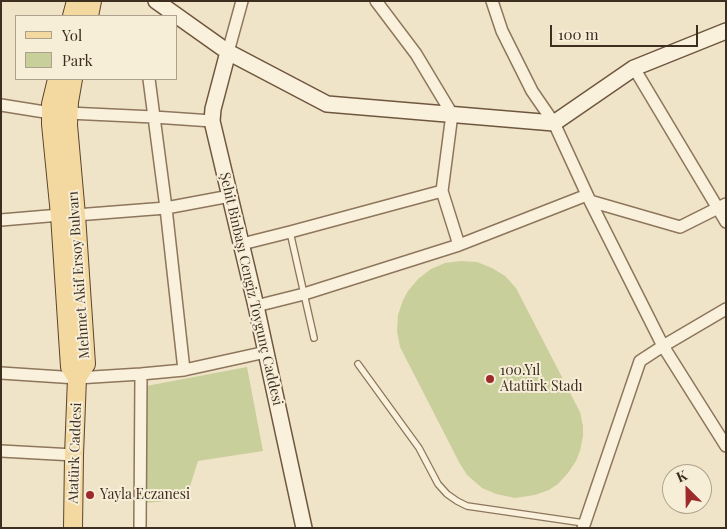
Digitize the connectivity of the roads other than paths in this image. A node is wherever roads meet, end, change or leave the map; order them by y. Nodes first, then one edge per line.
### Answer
1 (76, 1) edge
2 (92, 1) edge
3 (156, 1) edge
4 (242, 1) edge
5 (376, 1) edge
6 (492, 1) edge
7 (72, 15) edge
8 (89, 15) edge
9 (176, 15) edge
10 (178, 17) edge
11 (726, 30) edge
12 (228, 52) junction
13 (634, 68) junction
14 (57, 80) edge
15 (73, 80) edge
16 (150, 80) edge
17 (1, 105) edge
18 (59, 113) junction
19 (452, 114) junction
20 (154, 117) junction
21 (212, 121) junction
22 (554, 123) junction
23 (442, 191) junction
24 (230, 196) junction
25 (589, 198) junction
26 (722, 206) edge
27 (166, 208) junction
28 (68, 215) junction
29 (1, 220) edge
30 (726, 222) edge
31 (290, 232) junction
32 (242, 244) junction
33 (459, 244) junction
34 (304, 294) junction
35 (256, 306) junction
36 (726, 309) edge
37 (314, 338) dead end
38 (663, 346) junction
39 (266, 352) junction
40 (358, 364) dead end
41 (184, 370) junction
42 (1, 373) edge
43 (141, 374) junction
44 (77, 378) junction
45 (726, 446) edge
46 (1, 451) edge
47 (74, 455) junction
48 (584, 525) edge
49 (72, 528) edge
50 (140, 528) edge
51 (304, 528) edge

1 - 7 main road
2 - 8 main road
3 - 9 street
4 - 12 street
5 - 19 street
6 - 22 street
10 - 12 street
11 - 13 street
12 - 19 street
12 - 21 street, Şehit Binbaşı Cengiz Toygunç Caddesi
13 - 22 street
13 - 26 street
14 - 18 main road, Mehmet Akif Ersoy Bulvarı
15 - 18 main road, Mehmet Akif Ersoy Bulvarı
16 - 20 street
17 - 18 street
18 - 20 street
18 - 28 main road, Mehmet Akif Ersoy Bulvarı
19 - 22 street
19 - 23 street
20 - 21 street
20 - 27 street
21 - 24 street, Şehit Binbaşı Cengiz Toygunç Caddesi
22 - 25 street
23 - 31 street
23 - 33 street
24 - 27 street
24 - 32 street, Şehit Binbaşı Cengiz Toygunç Caddesi
25 - 26 street
25 - 33 street
25 - 38 street
26 - 30 street
27 - 28 street
27 - 41 street
28 - 29 street
28 - 44 main road, Mehmet Akif Ersoy Bulvarı
31 - 32 street
31 - 34 lane
32 - 35 street, Şehit Binbaşı Cengiz Toygunç Caddesi
33 - 34 street
34 - 35 street
34 - 37 lane
35 - 39 street, Şehit Binbaşı Cengiz Toygunç Caddesi
36 - 38 street
38 - 45 street
38 - 48 street
39 - 41 street
39 - 51 street, Şehit Binbaşı Cengiz Toygunç Caddesi
40 - 48 lane
41 - 43 street
42 - 44 street
43 - 44 street
43 - 50 street
44 - 47 main road, Atatürk Caddesi
46 - 47 street
47 - 49 main road, Atatürk Caddesi

